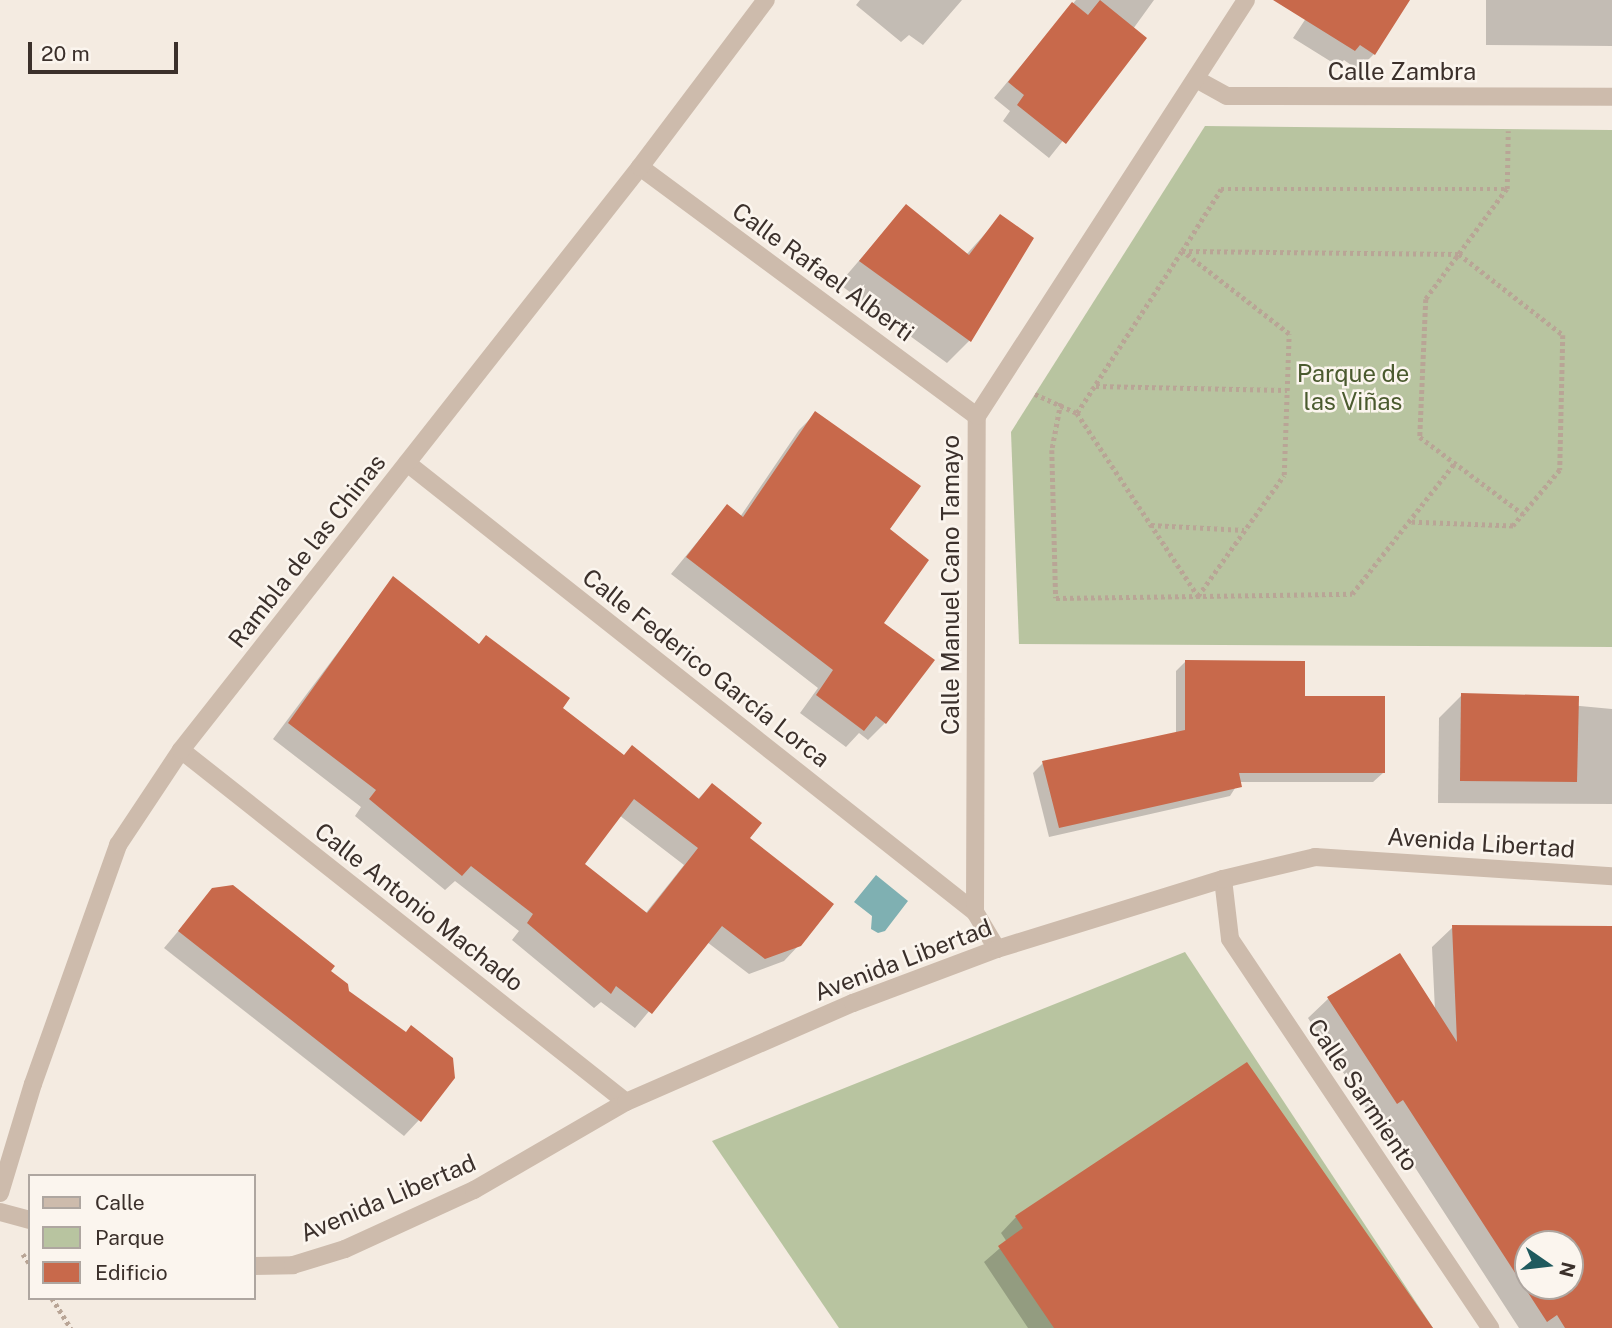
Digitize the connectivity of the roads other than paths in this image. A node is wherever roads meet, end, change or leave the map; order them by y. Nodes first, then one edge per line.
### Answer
1 (766, 0) edge
2 (1246, 0) edge
3 (1196, 79) junction
4 (1612, 97) edge
5 (640, 167) junction
6 (977, 416) junction
7 (407, 463) junction
8 (181, 750) junction
9 (1612, 876) edge
10 (1223, 879) junction
11 (975, 912) junction
12 (997, 949) junction
13 (626, 1102) junction
14 (0, 1194) edge
15 (0, 1212) edge
16 (28, 1219) edge
17 (256, 1266) edge
18 (1490, 1328) edge

1 - 5 street, Rambla de las Chinas
2 - 3 street, Calle Manuel Cano Tamayo
3 - 4 street, Calle Zambra
3 - 6 street, Calle Manuel Cano Tamayo
5 - 6 street, Calle Rafael Alberti
5 - 7 street, Rambla de las Chinas
6 - 11 street, Calle Manuel Cano Tamayo
7 - 8 street, Rambla de las Chinas
7 - 11 street, Calle Federico García Lorca
8 - 13 street, Calle Antonio Machado
8 - 14 street, Rambla de las Chinas
9 - 10 street, Avenida Libertad
10 - 12 street, Avenida Libertad
10 - 18 street, Calle Sarmiento
11 - 12 street
12 - 13 street, Avenida Libertad
13 - 17 street, Avenida Libertad
15 - 16 street

